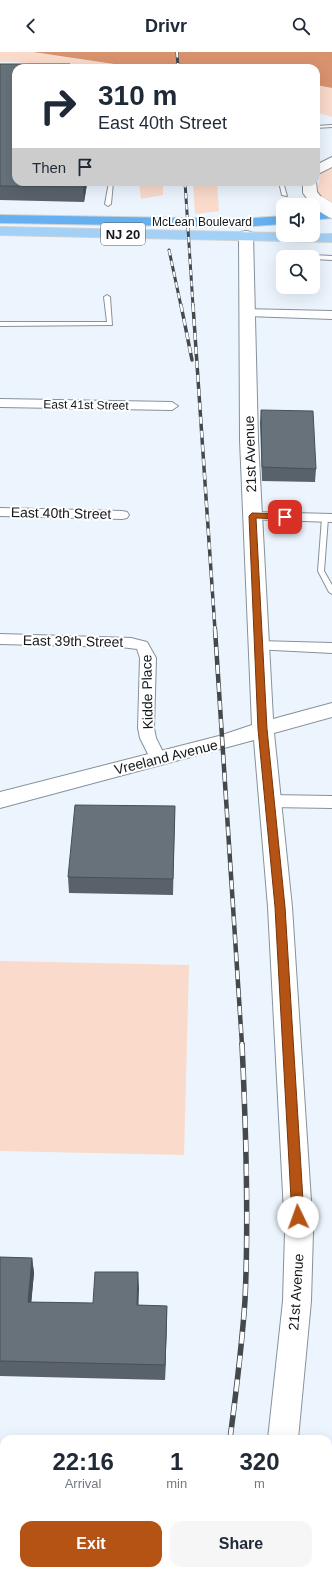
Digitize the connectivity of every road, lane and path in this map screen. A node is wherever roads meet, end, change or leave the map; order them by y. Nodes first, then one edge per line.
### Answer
1 (332, 126) edge
2 (320, 127) edge
3 (332, 160) edge
4 (320, 168) edge
5 (110, 186) edge
6 (282, 186) edge
7 (310, 186) edge
8 (285, 195) dead end
9 (108, 204) dead end
10 (321, 206) edge
11 (332, 212) edge
12 (276, 215) edge
13 (320, 215) edge
14 (0, 219) edge
15 (276, 221) edge
16 (207, 222) junction
17 (332, 227) edge
18 (320, 228) edge
19 (0, 232) edge
20 (276, 233) edge
21 (246, 235) junction
22 (332, 238) edge
23 (320, 257) edge
24 (332, 258) edge
25 (107, 297) dead end
26 (248, 313) junction
27 (332, 315) edge
28 (0, 324) edge
29 (0, 403) edge
30 (172, 406) dead end
31 (0, 512) edge
32 (122, 515) dead end
33 (252, 516) junction
34 (328, 518) edge
35 (332, 592) edge
36 (0, 639) edge
37 (258, 646) junction
38 (146, 648) joint
39 (332, 648) edge
40 (332, 710) edge
41 (262, 729) junction
42 (158, 758) junction
43 (0, 794) edge
44 (22, 794) junction
45 (0, 800) edge
46 (270, 801) junction
47 (332, 802) edge
48 (282, 1435) edge

1 - 2 lane
3 - 4 street
5 - 9 lane
6 - 8 lane
7 - 10 street
10 - 11 street, bridge
11 - 13 highway
12 - 16 highway
14 - 16 highway, McLean Boulevard / NJ 20
15 - 16 highway, McLean Boulevard / NJ 20
17 - 18 highway
19 - 21 main road, McLean Boulevard / NJ 20
20 - 21 highway, McLean Boulevard / NJ 20
21 - 22 main road
21 - 26 street, 21st Avenue
23 - 24 lane
25 - 28 lane
26 - 27 street
26 - 33 street, 21st Avenue
29 - 30 street, East 41st Street
31 - 32 street, East 40th Street
33 - 34 street
33 - 37 street, 21st Avenue
34 - 35 lane
36 - 38 street, East 39th Street
37 - 39 street
37 - 41 street, 21st Avenue
38 - 42 street, Kidde Place
40 - 41 street, Vreeland Avenue
41 - 42 street, Vreeland Avenue
41 - 46 street, 21st Avenue
42 - 44 street, Vreeland Avenue
43 - 44 street
44 - 45 street, Vreeland Avenue
46 - 47 street
46 - 48 street, 21st Avenue

